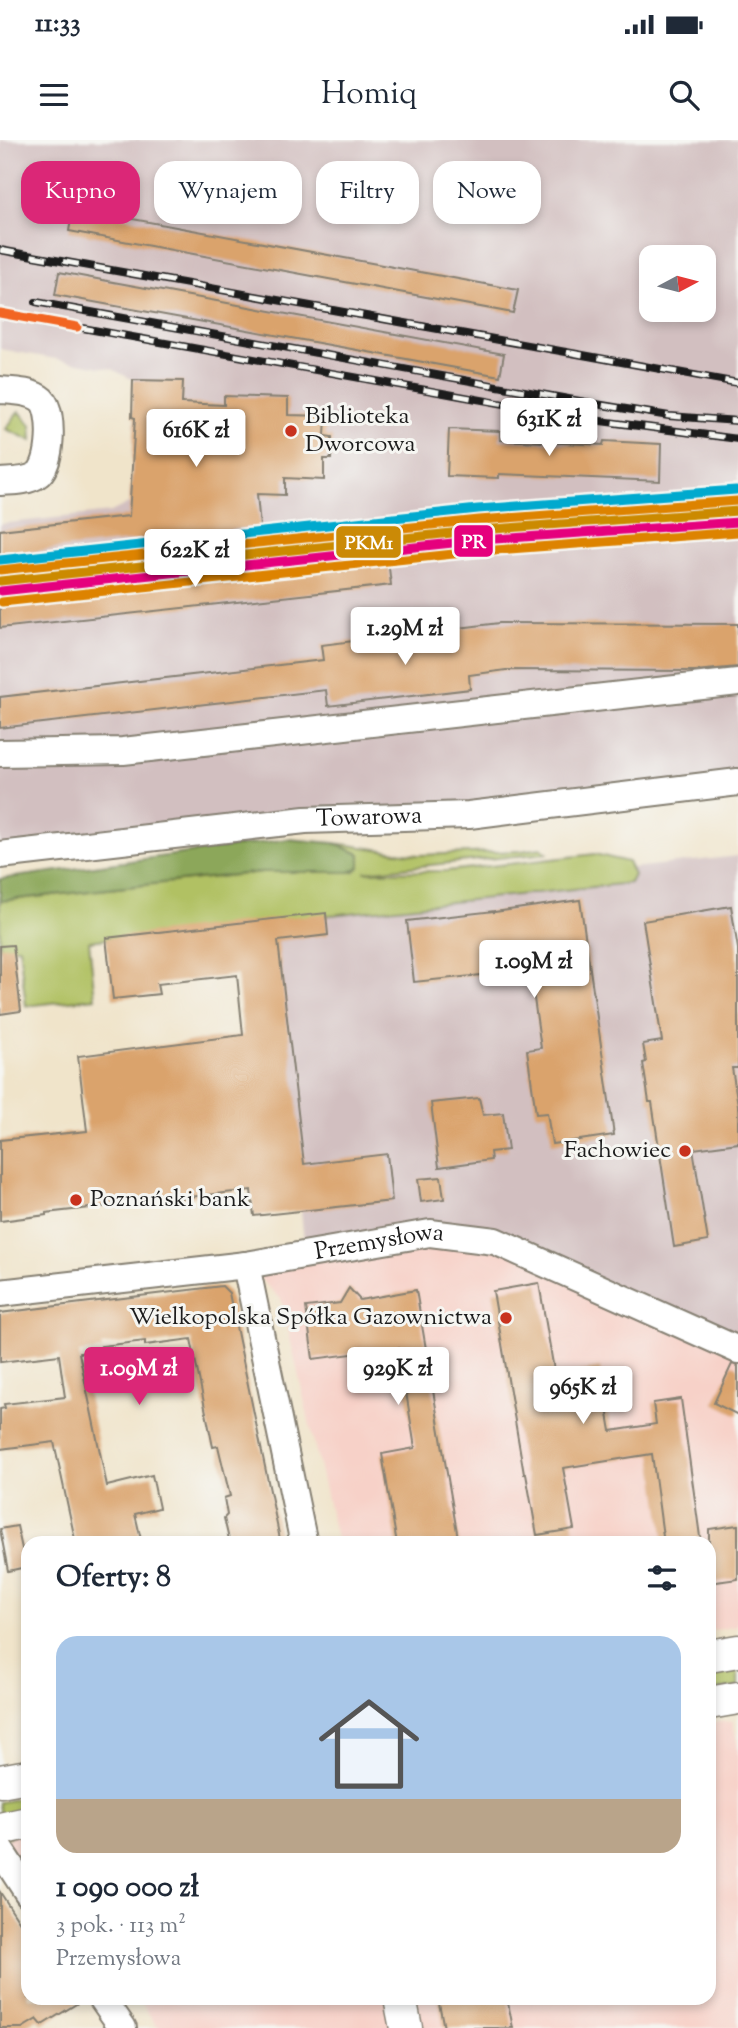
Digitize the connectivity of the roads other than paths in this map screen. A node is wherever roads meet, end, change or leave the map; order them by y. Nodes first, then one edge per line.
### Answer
1 (0, 390) edge
2 (0, 482) edge
3 (738, 682) edge
4 (0, 753) edge
5 (738, 782) edge
6 (0, 855) edge
7 (246, 1265) junction
8 (0, 1293) edge
9 (738, 1350) edge
10 (302, 1536) edge
11 (738, 1651) edge
12 (716, 1655) edge
13 (738, 1699) edge
14 (716, 1702) edge
15 (21, 1777) edge
16 (0, 1781) edge
17 (21, 1825) edge
18 (0, 1829) edge
19 (0, 1850) edge
20 (21, 1882) edge
21 (108, 2005) edge
22 (401, 2005) edge
23 (123, 2028) edge
24 (406, 2028) edge

1 - 2 street
3 - 4 street
5 - 6 street, Towarowa
7 - 8 street, Przemysłowa
7 - 9 street, Przemysłowa
7 - 10 street
11 - 12 street
13 - 14 street
15 - 16 street
17 - 18 street
19 - 20 street
21 - 23 street
22 - 24 street

